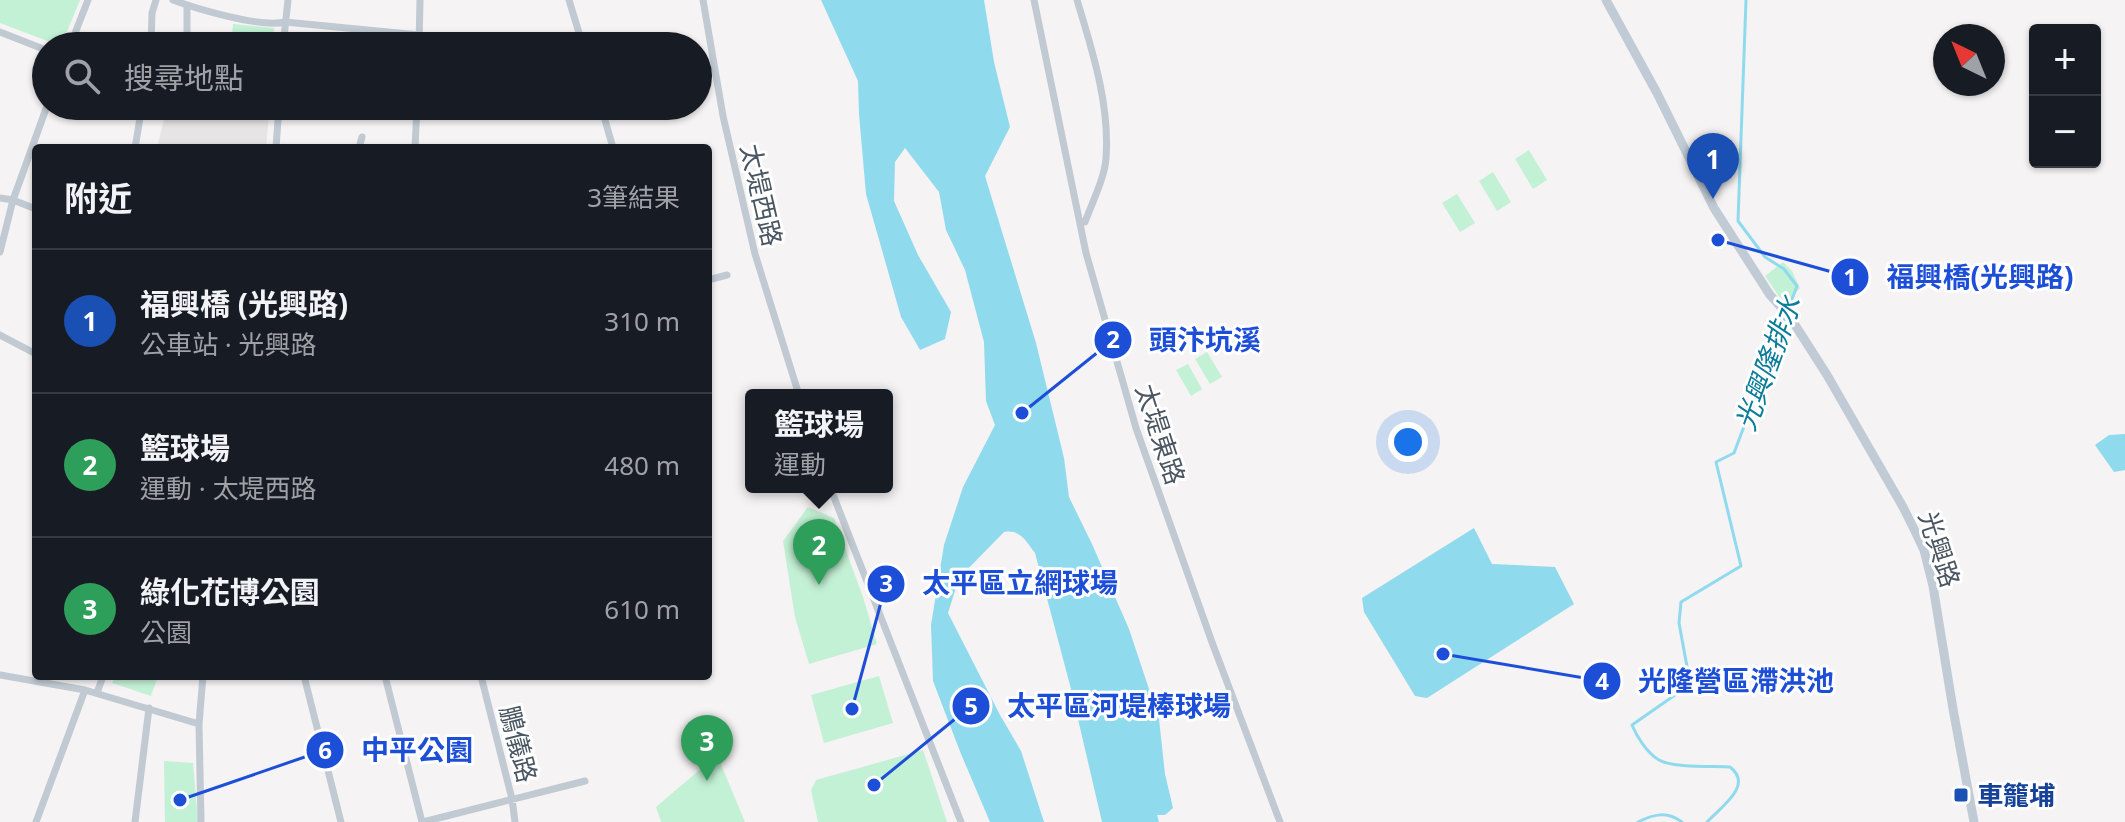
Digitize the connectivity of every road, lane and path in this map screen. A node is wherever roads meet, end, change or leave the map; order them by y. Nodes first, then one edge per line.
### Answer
1 (88, 0) edge
2 (156, 0) edge
3 (173, 0) edge
4 (288, 0) edge
5 (420, 0) edge
6 (569, 0) edge
7 (703, 0) edge
8 (1034, 0) edge
9 (1077, 0) edge
10 (1606, 0) edge
11 (187, 5) junction
12 (285, 22) junction
13 (0, 32) edge
14 (75, 32) edge
15 (151, 32) edge
16 (187, 32) edge
17 (284, 32) edge
18 (388, 32) edge
19 (419, 32) edge
20 (579, 32) edge
21 (709, 32) edge
22 (32, 45) edge
23 (712, 52) edge
24 (42, 120) edge
25 (140, 120) edge
26 (278, 120) edge
27 (416, 120) edge
28 (605, 120) edge
29 (362, 137) dead end
30 (33, 144) edge
31 (136, 144) edge
32 (276, 144) edge
33 (360, 144) edge
34 (415, 144) edge
35 (612, 144) edge
36 (32, 147) edge
37 (0, 198) edge
38 (13, 200) junction
39 (32, 207) edge
40 (1085, 222) dead end
41 (0, 252) edge
42 (727, 275) dead end
43 (712, 279) edge
44 (0, 335) edge
45 (32, 352) edge
46 (797, 389) edge
47 (832, 493) edge
48 (0, 675) edge
49 (32, 678) edge
50 (50, 680) edge
51 (102, 680) edge
52 (203, 680) edge
53 (305, 680) edge
54 (386, 680) edge
55 (482, 680) edge
56 (85, 690) junction
57 (97, 693) junction
58 (149, 708) junction
59 (199, 724) junction
60 (585, 781) dead end
61 (512, 799) junction
62 (36, 822) edge
63 (135, 822) edge
64 (201, 822) edge
65 (341, 822) edge
66 (423, 822) edge
67 (515, 822) edge
68 (961, 822) edge
69 (1280, 822) edge
70 (1974, 822) edge

1 - 14 street
2 - 15 street
3 - 11 street
4 - 12 street
5 - 19 street
6 - 20 street
7 - 21 street, 太堤西路
8 - 69 street, 太堤東路
9 - 40 street
10 - 70 main road, 光興路
11 - 12 street
11 - 16 street
12 - 17 street
12 - 18 street
13 - 22 street
23 - 46 street, 太堤西路
24 - 30 street
25 - 31 street
26 - 32 street
27 - 34 street
28 - 35 street
29 - 33 street
36 - 38 street
37 - 38 street
38 - 39 street
38 - 41 street
42 - 43 street
44 - 45 street
47 - 68 street
48 - 49 street
50 - 56 street
51 - 57 street
52 - 59 street
53 - 65 street
54 - 66 street
55 - 61 street, 鵬儀路
56 - 57 street
56 - 62 street
57 - 58 street
58 - 59 street
58 - 63 street
59 - 64 street
60 - 61 street
61 - 66 street
61 - 67 street, 鵬儀路

